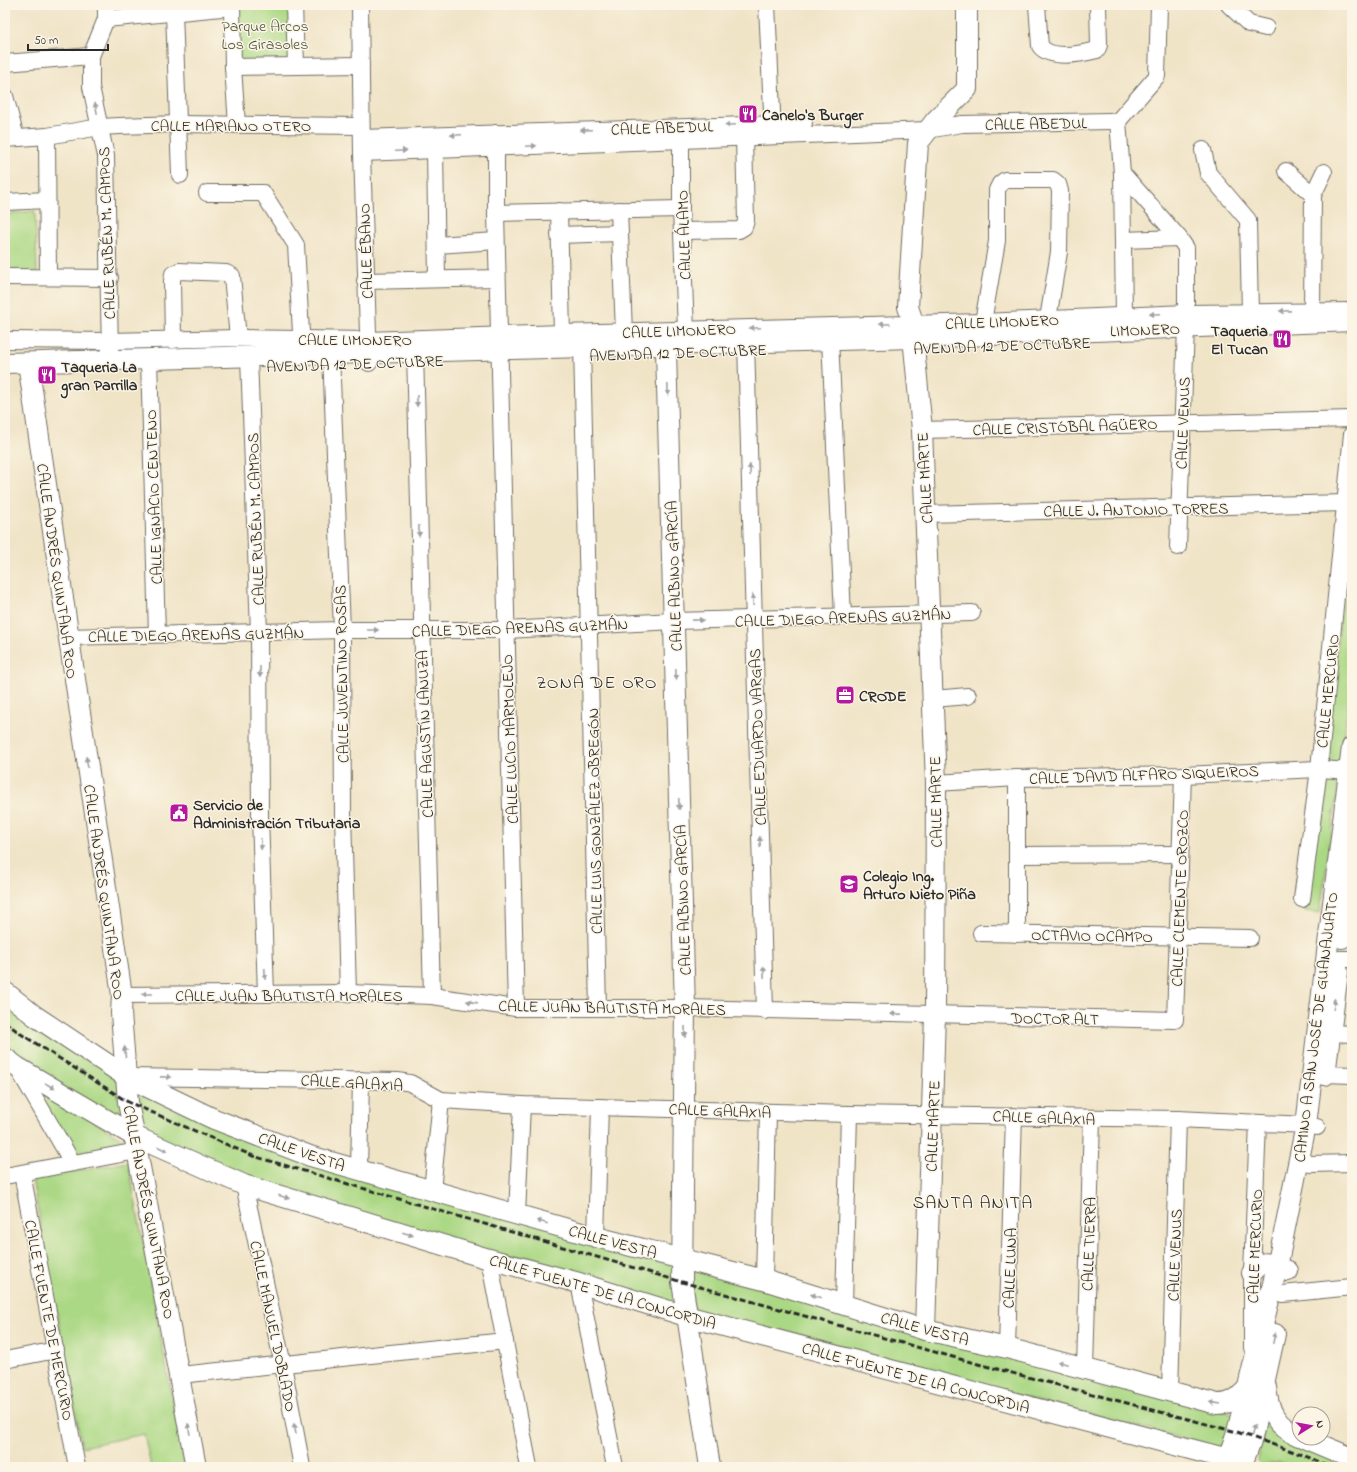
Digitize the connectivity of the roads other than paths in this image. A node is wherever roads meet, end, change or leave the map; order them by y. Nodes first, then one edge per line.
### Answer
1 (294, 5) edge
2 (360, 5) edge
3 (767, 5) edge
4 (967, 5) edge
5 (976, 5) edge
6 (1037, 5) edge
7 (1098, 5) edge
8 (1159, 5) edge
9 (1229, 5) edge
10 (232, 6) edge
11 (106, 12) edge
12 (174, 12) junction
13 (1266, 28) dead end
14 (91, 56) junction
15 (5, 63) edge
16 (296, 65) junction
17 (361, 65) junction
18 (233, 67) junction
19 (5, 96) edge
20 (1114, 121) junction
21 (179, 124) junction
22 (944, 124) junction
23 (237, 125) junction
24 (100, 127) junction
25 (773, 129) junction
26 (699, 132) junction
27 (47, 136) junction
28 (614, 136) junction
29 (744, 136) junction
30 (10, 138) edge
31 (362, 139) junction
32 (681, 139) junction
33 (496, 141) junction
34 (435, 150) junction
35 (1203, 150) dead end
36 (1286, 171) dead end
37 (1324, 172) dead end
38 (1122, 173) junction
39 (180, 175) dead end
40 (207, 193) dead end
41 (1313, 195) junction
42 (47, 200) junction
43 (5, 202) edge
44 (681, 208) junction
45 (619, 210) junction
46 (559, 211) junction
47 (496, 213) junction
48 (682, 231) junction
49 (620, 233) junction
50 (559, 235) junction
51 (1179, 238) junction
52 (1123, 240) junction
53 (496, 241) junction
54 (436, 245) junction
55 (5, 277) edge
56 (48, 277) junction
57 (110, 278) junction
58 (497, 278) junction
59 (437, 279) junction
60 (365, 281) junction
61 (1312, 311) junction
62 (1352, 311) edge
63 (1250, 312) junction
64 (1124, 316) junction
65 (1048, 319) junction
66 (1352, 321) edge
67 (983, 322) junction
68 (1185, 326) junction
69 (686, 330) junction
70 (913, 331) junction
71 (624, 332) junction
72 (562, 333) junction
73 (1352, 335) edge
74 (238, 338) junction
75 (5, 340) edge
76 (173, 340) junction
77 (666, 342) junction
78 (830, 344) junction
79 (746, 346) junction
80 (301, 347) junction
81 (500, 348) junction
82 (582, 351) junction
83 (368, 352) junction
84 (110, 357) junction
85 (416, 357) junction
86 (332, 359) junction
87 (249, 362) junction
88 (5, 363) edge
89 (150, 364) junction
90 (29, 367) junction
91 (5, 372) edge
92 (1352, 419) edge
93 (1182, 422) junction
94 (922, 430) junction
95 (1352, 434) edge
96 (1346, 503) junction
97 (1178, 508) junction
98 (926, 514) junction
99 (1178, 547) dead end
100 (1346, 562) edge
101 (972, 613) dead end
102 (929, 614) junction
103 (843, 616) junction
104 (754, 619) junction
105 (674, 621) junction
106 (590, 627) junction
107 (342, 630) junction
108 (506, 630) junction
109 (422, 631) junction
110 (259, 633) junction
111 (157, 634) junction
112 (68, 637) junction
113 (968, 696) dead end
114 (933, 700) junction
115 (1352, 747) edge
116 (1319, 769) junction
117 (1350, 771) edge
118 (1183, 775) junction
119 (1017, 778) junction
120 (936, 783) junction
121 (1018, 854) junction
122 (1180, 854) junction
123 (1347, 875) edge
124 (1302, 899) dead end
125 (981, 933) dead end
126 (1017, 934) junction
127 (1178, 936) junction
128 (1250, 938) dead end
129 (1346, 959) edge
130 (5, 992) edge
131 (348, 993) junction
132 (122, 994) junction
133 (266, 994) junction
134 (432, 996) junction
135 (516, 1008) junction
136 (598, 1008) junction
137 (685, 1008) junction
138 (765, 1011) junction
139 (935, 1015) junction
140 (1175, 1020) joint
141 (1331, 1033) junction
142 (1352, 1034) edge
143 (11, 1062) edge
144 (1325, 1074) junction
145 (1352, 1075) edge
146 (127, 1077) junction
147 (361, 1080) junction
148 (441, 1100) junction
149 (522, 1105) junction
150 (600, 1107) junction
151 (684, 1109) junction
152 (768, 1112) junction
153 (848, 1114) junction
154 (932, 1114) junction
155 (1014, 1116) junction
156 (1092, 1118) junction
157 (1178, 1119) junction
158 (1258, 1123) junction
159 (1311, 1126) junction
160 (136, 1143) junction
161 (72, 1162) junction
162 (1352, 1163) edge
163 (1310, 1164) junction
164 (359, 1170) junction
165 (22, 1173) junction
166 (5, 1176) edge
167 (244, 1185) junction
168 (432, 1191) junction
169 (517, 1215) junction
170 (596, 1237) junction
171 (489, 1259) junction
172 (682, 1260) junction
173 (1282, 1269) junction
174 (1252, 1273) junction
175 (764, 1280) junction
176 (579, 1283) junction
177 (1352, 1287) edge
178 (1283, 1294) junction
179 (844, 1304) junction
180 (686, 1316) junction
181 (924, 1330) junction
182 (504, 1341) junction
183 (1007, 1348) junction
184 (56, 1350) junction
185 (5, 1360) edge
186 (283, 1365) junction
187 (1084, 1369) junction
188 (180, 1375) junction
189 (1255, 1378) junction
190 (1170, 1391) junction
191 (1291, 1433) edge
192 (1323, 1446) edge
193 (1352, 1458) edge
194 (1231, 1464) edge
195 (77, 1467) edge
196 (196, 1467) edge
197 (302, 1467) edge
198 (530, 1467) edge
199 (615, 1467) edge
200 (710, 1467) edge

1 - 16 street
2 - 17 street
3 - 25 street
4 - 22 main road
5 - 22 main road
6 - 7 street
8 - 20 street
9 - 13 street
10 - 12 street
10 - 18 street
11 - 12 street
11 - 14 street, CALLE RUBÉN M. CAMPOS
12 - 21 street
14 - 15 street
24 -> 14 street, CALLE RUBÉN M. CAMPOS
16 - 17 street
16 - 18 street
17 - 31 street
18 - 23 street
19 - 30 street
20 - 22 street, CALLE ABEDUL
20 - 38 street
21 - 23 street, CALLE MARIANO OTERO
21 - 24 street, CALLE MARIANO OTERO
21 - 39 street
22 - 25 street, CALLE ABEDUL
22 - 70 main road
23 - 31 street, CALLE MARIANO OTERO
24 - 27 street, CALLE MARIANO OTERO
24 - 57 street, CALLE RUBÉN M. CAMPOS
25 -> 26 street, CALLE ABEDUL
25 - 29 street, CALLE ABEDUL
26 - 28 street, CALLE ABEDUL
26 - 29 street, CALLE ABEDUL
26 - 32 street, CALLE ABEDUL
27 - 30 street, CALLE MARIANO OTERO
27 - 42 street
28 - 32 street, CALLE ABEDUL
28 - 33 street, CALLE ABEDUL
29 - 48 street
33 -> 31 street, CALLE ABEDUL
31 -> 34 street, CALLE ABEDUL
31 - 60 street, CALLE ÉBANO
32 - 44 street, CALLE ÁLAMO
33 - 34 street, CALLE ABEDUL
33 - 47 street, CALLE LUCIO MARMOLEJO
34 - 54 street
35 - 63 street
36 - 41 street
37 - 41 street
38 - 51 street, CALLE VENUS
38 - 52 street
40 - 80 street
41 - 61 street
42 - 43 street
42 - 56 street
44 - 45 street
44 - 48 street, CALLE ÁLAMO
45 - 46 street
45 - 49 street
46 - 47 street
46 - 50 street
47 - 53 street, CALLE LUCIO MARMOLEJO
48 - 69 street, CALLE ÁLAMO
49 - 50 street
49 - 71 street
50 - 72 street
51 - 52 street
51 - 68 street, CALLE VENUS
52 - 64 street
53 - 54 street
53 - 58 street, CALLE LUCIO MARMOLEJO
54 - 59 street
55 - 56 street
56 - 57 street
57 - 84 street, CALLE RUBÉN M. CAMPOS
58 - 59 street
58 - 81 street, CALLE LUCIO MARMOLEJO
59 - 60 street
60 - 83 street, CALLE ÉBANO
61 - 62 street, CALLE LIMONERO
61 -> 63 street, CALLE LIMONERO
63 - 68 street, CALLE LIMONERO
64 - 65 street, CALLE LIMONERO
68 -> 64 street, CALLE LIMONERO
65 - 67 street, CALLE LIMONERO
65 - 67 street
66 - 68 main road, LIMONERO
67 - 70 street, CALLE LIMONERO
68 - 70 main road, AVENIDA 12 DE OCTUBRE
68 - 73 main road, AVENIDA 12 DE OCTUBRE
68 - 93 street, CALLE VENUS
70 -> 69 street, CALLE LIMONERO
69 - 77 street, CALLE LIMONERO
70 - 78 main road, AVENIDA 12 DE OCTUBRE
70 - 94 main road, CALLE MARTE
71 - 72 street, CALLE LIMONERO
71 - 77 street, CALLE LIMONERO
72 - 81 street, CALLE LIMONERO
74 - 76 street, CALLE LIMONERO
74 - 76 street
74 - 80 street, CALLE LIMONERO
75 - 84 street, CALLE LIMONERO
76 - 84 street, CALLE LIMONERO
77 - 79 main road, AVENIDA 12 DE OCTUBRE
77 - 82 main road, AVENIDA 12 DE OCTUBRE
77 -> 105 main road, CALLE ALBINO GARCÍA
78 - 79 main road, AVENIDA 12 DE OCTUBRE
78 - 103 street
104 -> 79 street, CALLE EDUARDO VARGAS
80 - 83 street, CALLE LIMONERO
80 - 86 main road, AVENIDA 12 DE OCTUBRE
80 - 87 main road, AVENIDA 12 DE OCTUBRE
81 - 82 main road, AVENIDA 12 DE OCTUBRE
81 - 83 street, CALLE LIMONERO
81 - 85 main road, AVENIDA 12 DE OCTUBRE
81 - 108 street, CALLE LUCIO MARMOLEJO
82 - 106 street, CALLE LUIS GONZÁLEZ OBREGÓN
83 - 85 main road, AVENIDA 12 DE OCTUBRE
83 - 86 main road, AVENIDA 12 DE OCTUBRE
84 - 89 main road, AVENIDA 12 DE OCTUBRE
84 - 90 main road, AVENIDA 12 DE OCTUBRE
85 -> 109 street, CALLE AGUSTÍN LANUZA
86 - 87 main road, AVENIDA 12 DE OCTUBRE
86 - 107 street, CALLE JUVENTINO ROSAS
87 - 89 main road, AVENIDA 12 DE OCTUBRE
87 - 110 street, CALLE RUBÉN M. CAMPOS
88 - 90 main road, AVENIDA 12 DE OCTUBRE
89 - 111 street, CALLE IGNACIO CENTENO
90 - 91 main road, AVENIDA 12 DE OCTUBRE
90 - 112 main road, CALLE ANDRÉS QUINTANA ROO
92 - 93 street, CALLE CRISTÓBAL AGÜERO
93 - 94 street, CALLE CRISTÓBAL AGÜERO
93 - 97 street, CALLE VENUS
94 - 98 main road, CALLE MARTE
95 - 96 street, CALLE MERCURIO
96 - 97 street, CALLE J. ANTONIO TORRES
96 - 100 street, CALLE MERCURIO
97 - 98 street, CALLE J. ANTONIO TORRES
97 - 99 street, CALLE VENUS
98 - 102 main road, CALLE MARTE
100 - 116 street, CALLE MERCURIO
101 - 102 street, CALLE DIEGO ARENAS GUZMÁN
102 - 103 street, CALLE DIEGO ARENAS GUZMÁN
102 - 114 main road, CALLE MARTE
103 - 104 street, CALLE DIEGO ARENAS GUZMÁN
105 -> 104 street, CALLE DIEGO ARENAS GUZMÁN
138 -> 104 street, CALLE EDUARDO VARGAS
105 - 106 street, CALLE DIEGO ARENAS GUZMÁN
105 -> 137 main road, CALLE ALBINO GARCÍA
106 - 108 street, CALLE DIEGO ARENAS GUZMÁN
106 - 136 street, CALLE LUIS GONZÁLEZ OBREGÓN
107 -> 109 street, CALLE DIEGO ARENAS GUZMÁN
107 - 110 street, CALLE DIEGO ARENAS GUZMÁN
107 - 131 street, CALLE JUVENTINO ROSAS
108 - 109 street, CALLE DIEGO ARENAS GUZMÁN
108 - 135 street, CALLE LUCIO MARMOLEJO
109 - 134 street, CALLE AGUSTÍN LANUZA
110 - 111 street, CALLE DIEGO ARENAS GUZMÁN
110 -> 133 street, CALLE RUBÉN M. CAMPOS
111 - 112 street, CALLE DIEGO ARENAS GUZMÁN
132 -> 112 main road, CALLE ANDRÉS QUINTANA ROO
113 - 114 street
114 - 120 main road, CALLE MARTE
115 - 117 main road, CAMINO A SAN JOSÉ DE GUANAJUATO
116 - 117 street, CALLE DAVID ALFARO SIQUEIROS
116 - 118 street, CALLE DAVID ALFARO SIQUEIROS
116 - 124 street, CALLE MERCURIO
117 - 123 main road, CAMINO A SAN JOSÉ DE GUANAJUATO
118 - 119 street, CALLE DAVID ALFARO SIQUEIROS
118 - 122 street, CALLE CLEMENTE OROZCO
119 - 120 street, CALLE DAVID ALFARO SIQUEIROS
119 - 121 street
120 - 139 main road, CALLE MARTE
121 - 122 street
121 - 126 street
122 - 127 street, CALLE CLEMENTE OROZCO
123 - 129 main road
123 - 159 main road, CAMINO A SAN JOSÉ DE GUANAJUATO
125 - 126 street, OCTAVIO OCAMPO
126 - 127 street, OCTAVIO OCAMPO
127 - 128 street, OCTAVIO OCAMPO
127 - 140 street, CALLE CLEMENTE OROZCO
141 -> 129 main road, CAMINO A SAN JOSÉ DE GUANAJUATO
130 - 146 main road, CALLE VESTA
131 - 133 street, CALLE JUAN BAUTISTA MORALES
131 - 134 street, CALLE JUAN BAUTISTA MORALES
133 -> 132 street, CALLE JUAN BAUTISTA MORALES
146 -> 132 main road, CALLE ANDRÉS QUINTANA ROO
135 -> 134 street, CALLE JUAN BAUTISTA MORALES
135 - 136 street, CALLE JUAN BAUTISTA MORALES
136 - 137 street, CALLE JUAN BAUTISTA MORALES
137 - 138 street, CALLE JUAN BAUTISTA MORALES
137 -> 151 main road, CALLE ALBINO GARCÍA
139 -> 138 street, CALLE JUAN BAUTISTA MORALES
139 - 140 street, DOCTOR ALT
139 - 154 main road, CALLE MARTE
141 - 142 street
141 - 144 main road, CAMINO A SAN JOSÉ DE GUANAJUATO
143 -> 160 main road, CALLE FUENTE DE LA CONCORDIA
143 - 161 street
144 - 145 street
144 - 159 main road, CAMINO A SAN JOSÉ DE GUANAJUATO
146 -> 147 street, CALLE GALAXIA
146 - 160 main road, CALLE ANDRÉS QUINTANA ROO
146 - 164 main road, CALLE VESTA
147 - 148 street, CALLE GALAXIA
147 - 164 street
148 - 149 street, CALLE GALAXIA
148 - 168 street
149 - 150 street, CALLE GALAXIA
149 - 169 street
150 - 151 street, CALLE GALAXIA
150 - 170 street
151 - 152 street, CALLE GALAXIA
151 - 172 main road, CALLE ALBINO GARCÍA
152 - 153 street, CALLE GALAXIA
152 - 175 street
153 - 154 street, CALLE GALAXIA
153 - 179 street
154 - 155 street, CALLE GALAXIA
154 - 181 main road, CALLE MARTE
155 - 156 street, CALLE GALAXIA
155 - 183 street, CALLE LUNA
156 - 157 street, CALLE GALAXIA
156 - 187 street, CALLE TIERRA
157 - 158 street, CALLE GALAXIA
157 - 190 street, CALLE VENUS
158 - 159 street, CALLE GALAXIA
158 - 174 street, CALLE MERCURIO
159 - 163 main road, CAMINO A SAN JOSÉ DE GUANAJUATO
159 - 173 main road, CAMINO A SAN JOSÉ DE GUANAJUATO
160 - 161 street
160 -> 167 main road, CALLE FUENTE DE LA CONCORDIA
160 - 188 main road, CALLE ANDRÉS QUINTANA ROO
161 - 165 street
162 - 163 street
163 - 173 main road, CAMINO A SAN JOSÉ DE GUANAJUATO
164 - 168 main road, CALLE VESTA
165 - 166 street
165 - 184 street, CALLE FUENTE DE MERCURIO
167 -> 171 main road, CALLE FUENTE DE LA CONCORDIA
167 - 186 street, CALLE MANUEL DOBLADO
168 - 169 main road, CALLE VESTA
170 -> 169 main road, CALLE VESTA
170 - 172 main road, CALLE VESTA
171 - 176 main road, CALLE FUENTE DE LA CONCORDIA
171 - 182 street
172 - 175 main road, CALLE VESTA
172 - 180 main road, CALLE ALBINO GARCÍA
173 - 174 main road
173 - 178 main road, CAMINO A SAN JOSÉ DE GUANAJUATO
173 - 189 main road, CAMINO A SAN JOSÉ DE GUANAJUATO
174 - 189 street, CALLE MERCURIO
179 -> 175 main road, CALLE VESTA
176 - 180 main road, CALLE FUENTE DE LA CONCORDIA
176 - 199 street
177 - 178 street
189 -> 178 main road, CAMINO A SAN JOSÉ DE GUANAJUATO
179 - 181 main road, CALLE VESTA
180 - 194 main road, CALLE FUENTE DE LA CONCORDIA
180 - 200 main road, CALLE ALBINO GARCÍA
181 - 183 main road, CALLE VESTA
182 - 186 street
182 - 198 street
187 -> 183 main road, CALLE VESTA
184 - 185 street
184 - 195 street, CALLE FUENTE DE MERCURIO
186 - 188 street
197 -> 186 street, CALLE MANUEL DOBLADO
187 - 190 main road, CALLE VESTA
196 -> 188 main road, CALLE ANDRÉS QUINTANA ROO
189 -> 190 main road, CALLE VESTA
189 - 191 main road
189 - 194 main road, CAMINO A SAN JOSÉ DE GUANAJUATO
192 - 193 main road

